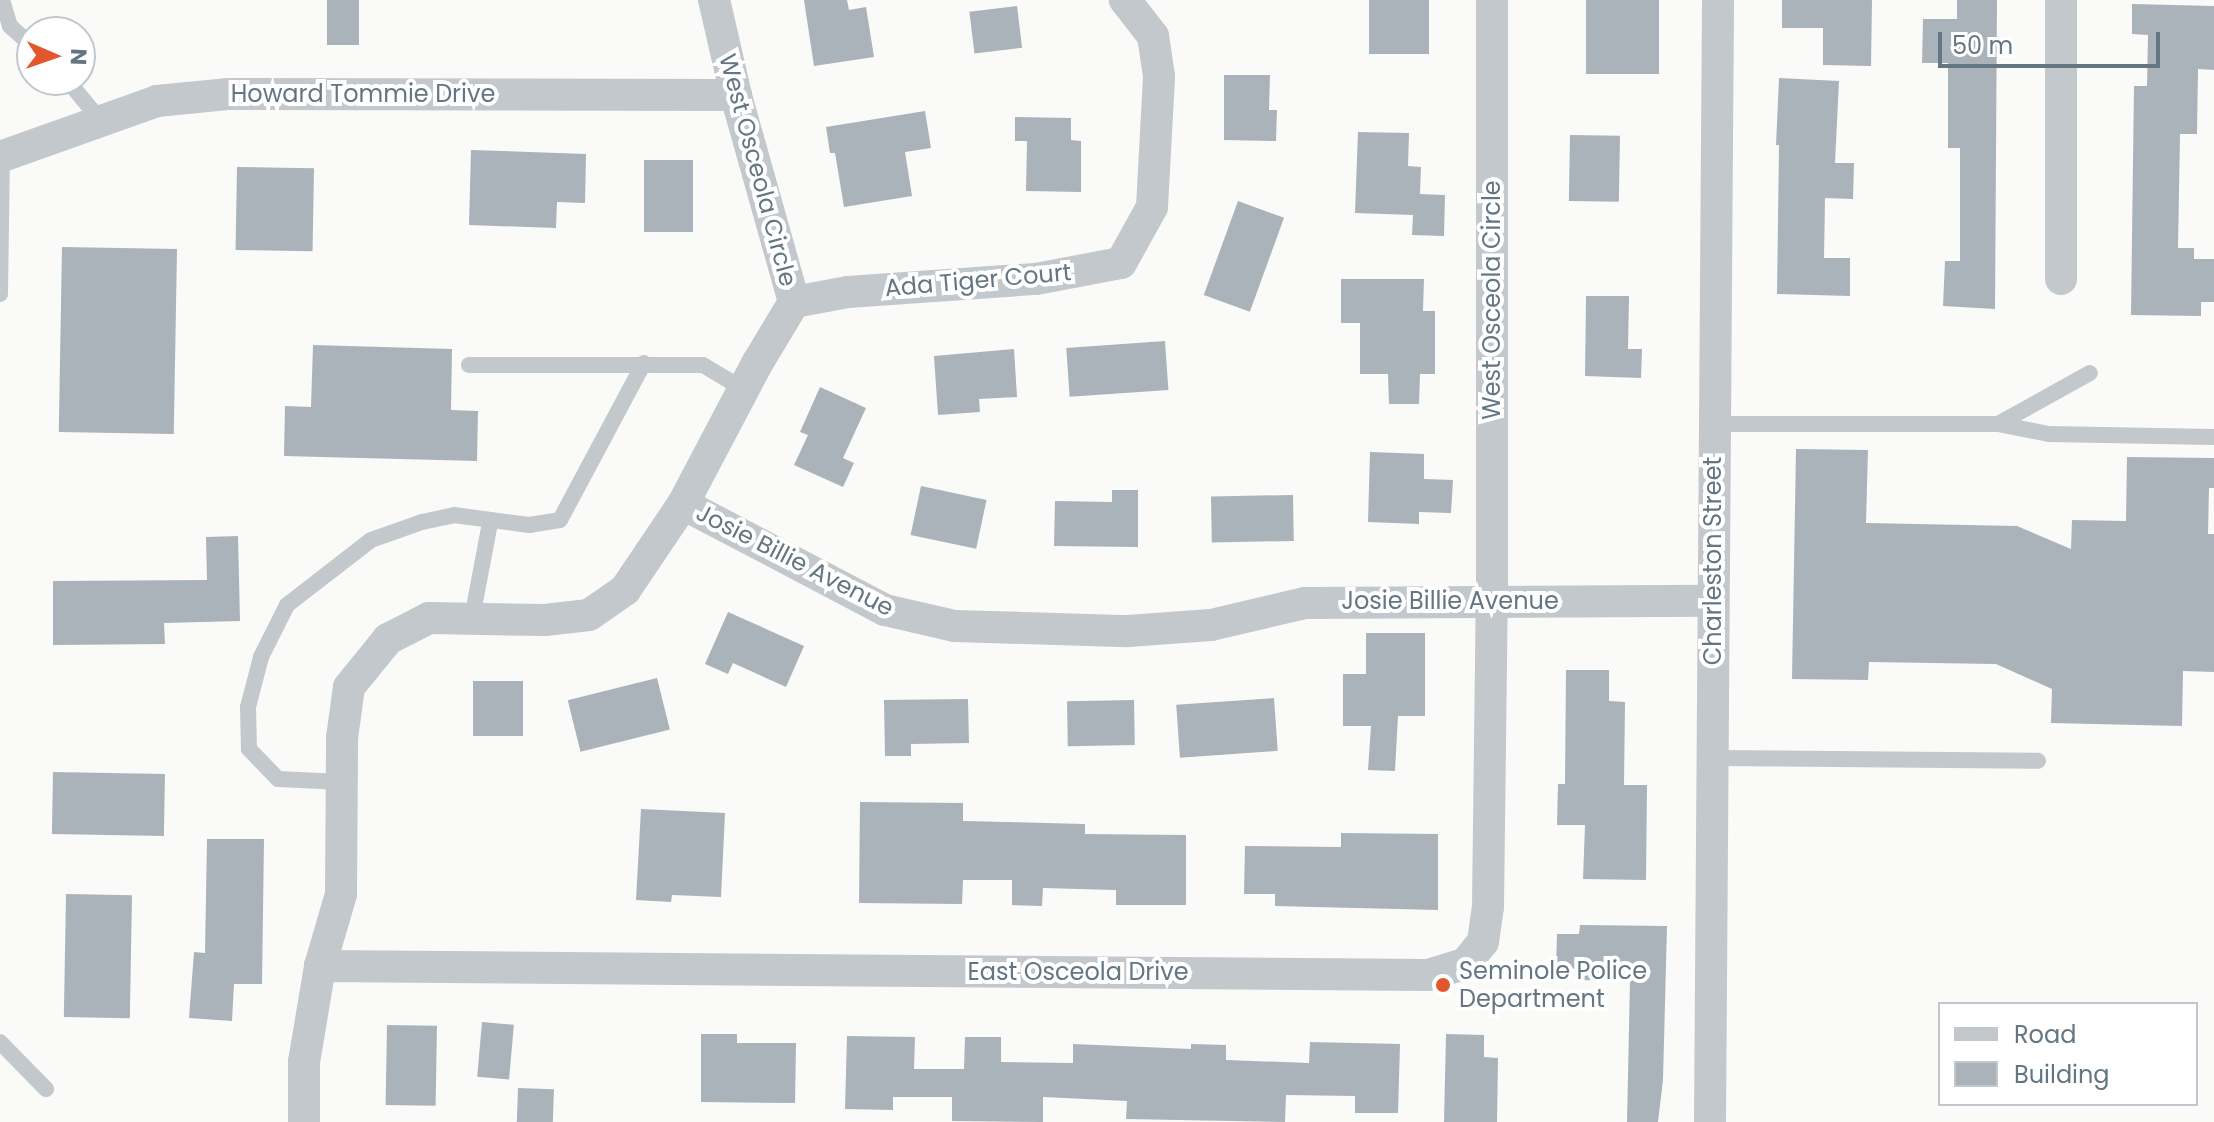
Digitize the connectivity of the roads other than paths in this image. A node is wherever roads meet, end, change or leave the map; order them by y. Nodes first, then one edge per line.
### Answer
1 (2, 0) edge
2 (714, 0) edge
3 (1125, 0) edge
4 (1492, 0) edge
5 (1718, 0) edge
6 (2061, 0) edge
7 (16, 31) edge
8 (736, 95) junction
9 (80, 96) edge
10 (101, 121) junction
11 (1, 157) edge
12 (2061, 279) dead end
13 (0, 294) edge
14 (794, 302) junction
15 (644, 363) junction
16 (469, 365) dead end
17 (2090, 373) dead end
18 (743, 389) junction
19 (1713, 424) junction
20 (1998, 424) junction
21 (2214, 437) edge
22 (683, 504) junction
23 (490, 523) junction
24 (1492, 601) junction
25 (1711, 601) junction
26 (472, 618) junction
27 (1714, 758) junction
28 (2038, 761) dead end
29 (342, 782) junction
30 (320, 966) junction
31 (0, 1042) edge
32 (46, 1089) dead end
33 (1715, 1116) edge
34 (304, 1122) edge

1 - 7 lane
2 - 8 street, West Osceola Circle
3 - 14 street, Ada Tiger Court
4 - 24 street, West Osceola Circle
5 - 19 street, Charleston Street
6 - 12 street
8 - 10 street, Howard Tommie Drive
8 - 14 street, West Osceola Circle
9 - 10 lane
10 - 11 street, Howard Tommie Drive
11 - 13 lane
14 - 18 street, West Osceola Circle
15 - 16 lane
15 - 18 lane
15 - 23 lane
17 - 20 lane
18 - 22 street, West Osceola Circle
19 - 20 lane
19 - 25 street, Charleston Street
20 - 21 lane
22 - 24 street, Josie Billie Avenue
22 - 26 street, Josie Billie Avenue
23 - 26 lane
23 - 29 lane
24 - 25 street, Josie Billie Avenue
24 - 30 street, East Osceola Drive
25 - 27 street, Charleston Street
26 - 29 street, Josie Billie Avenue
27 - 28 lane
27 - 33 street, Charleston Street
29 - 30 street, Josie Billie Avenue
30 - 34 street, Josie Billie Avenue
31 - 32 lane

